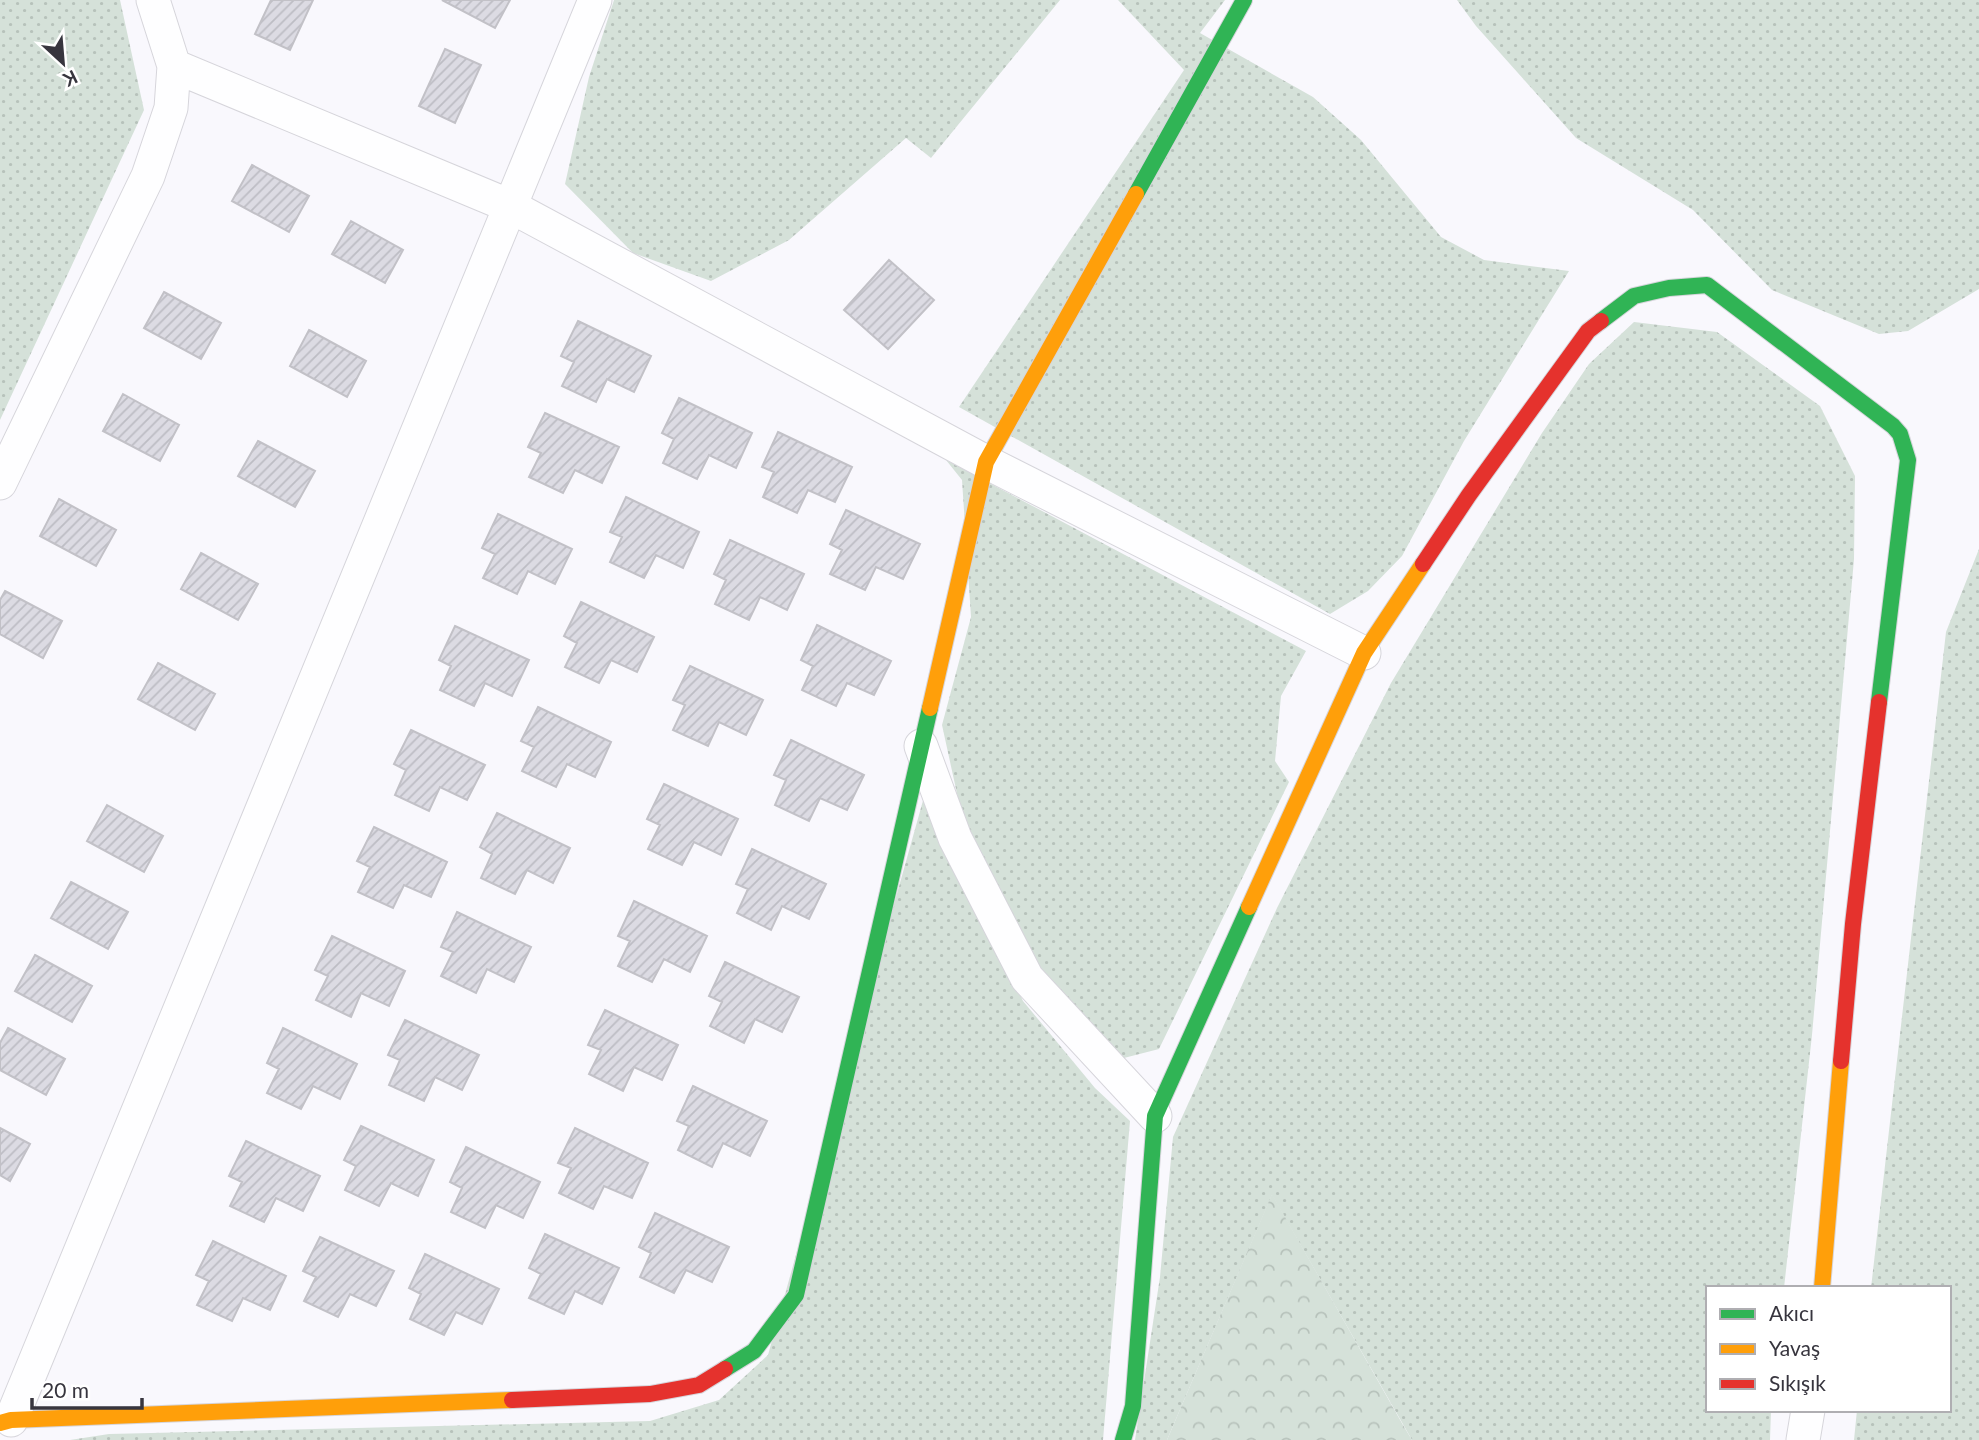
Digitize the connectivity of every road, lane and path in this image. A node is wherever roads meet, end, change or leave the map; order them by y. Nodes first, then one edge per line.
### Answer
1 (153, 0) edge
2 (595, 0) edge
3 (1244, 0) edge
4 (174, 66) junction
5 (510, 206) junction
6 (986, 462) junction
7 (0, 483) edge
8 (1364, 653) junction
9 (921, 746) junction
10 (1155, 1116) junction
11 (1822, 1286) edge
12 (1808, 1412) edge
13 (6, 1422) edge
14 (1124, 1440) edge
15 (1803, 1440) edge

1 - 4 street
2 - 5 street
3 - 6 street
4 - 5 street
4 - 7 street
5 - 6 street
5 - 13 street
6 - 8 street
6 - 9 street
8 - 10 street
8 - 11 street
9 - 10 street
9 - 13 street
10 - 14 street
12 - 15 street

